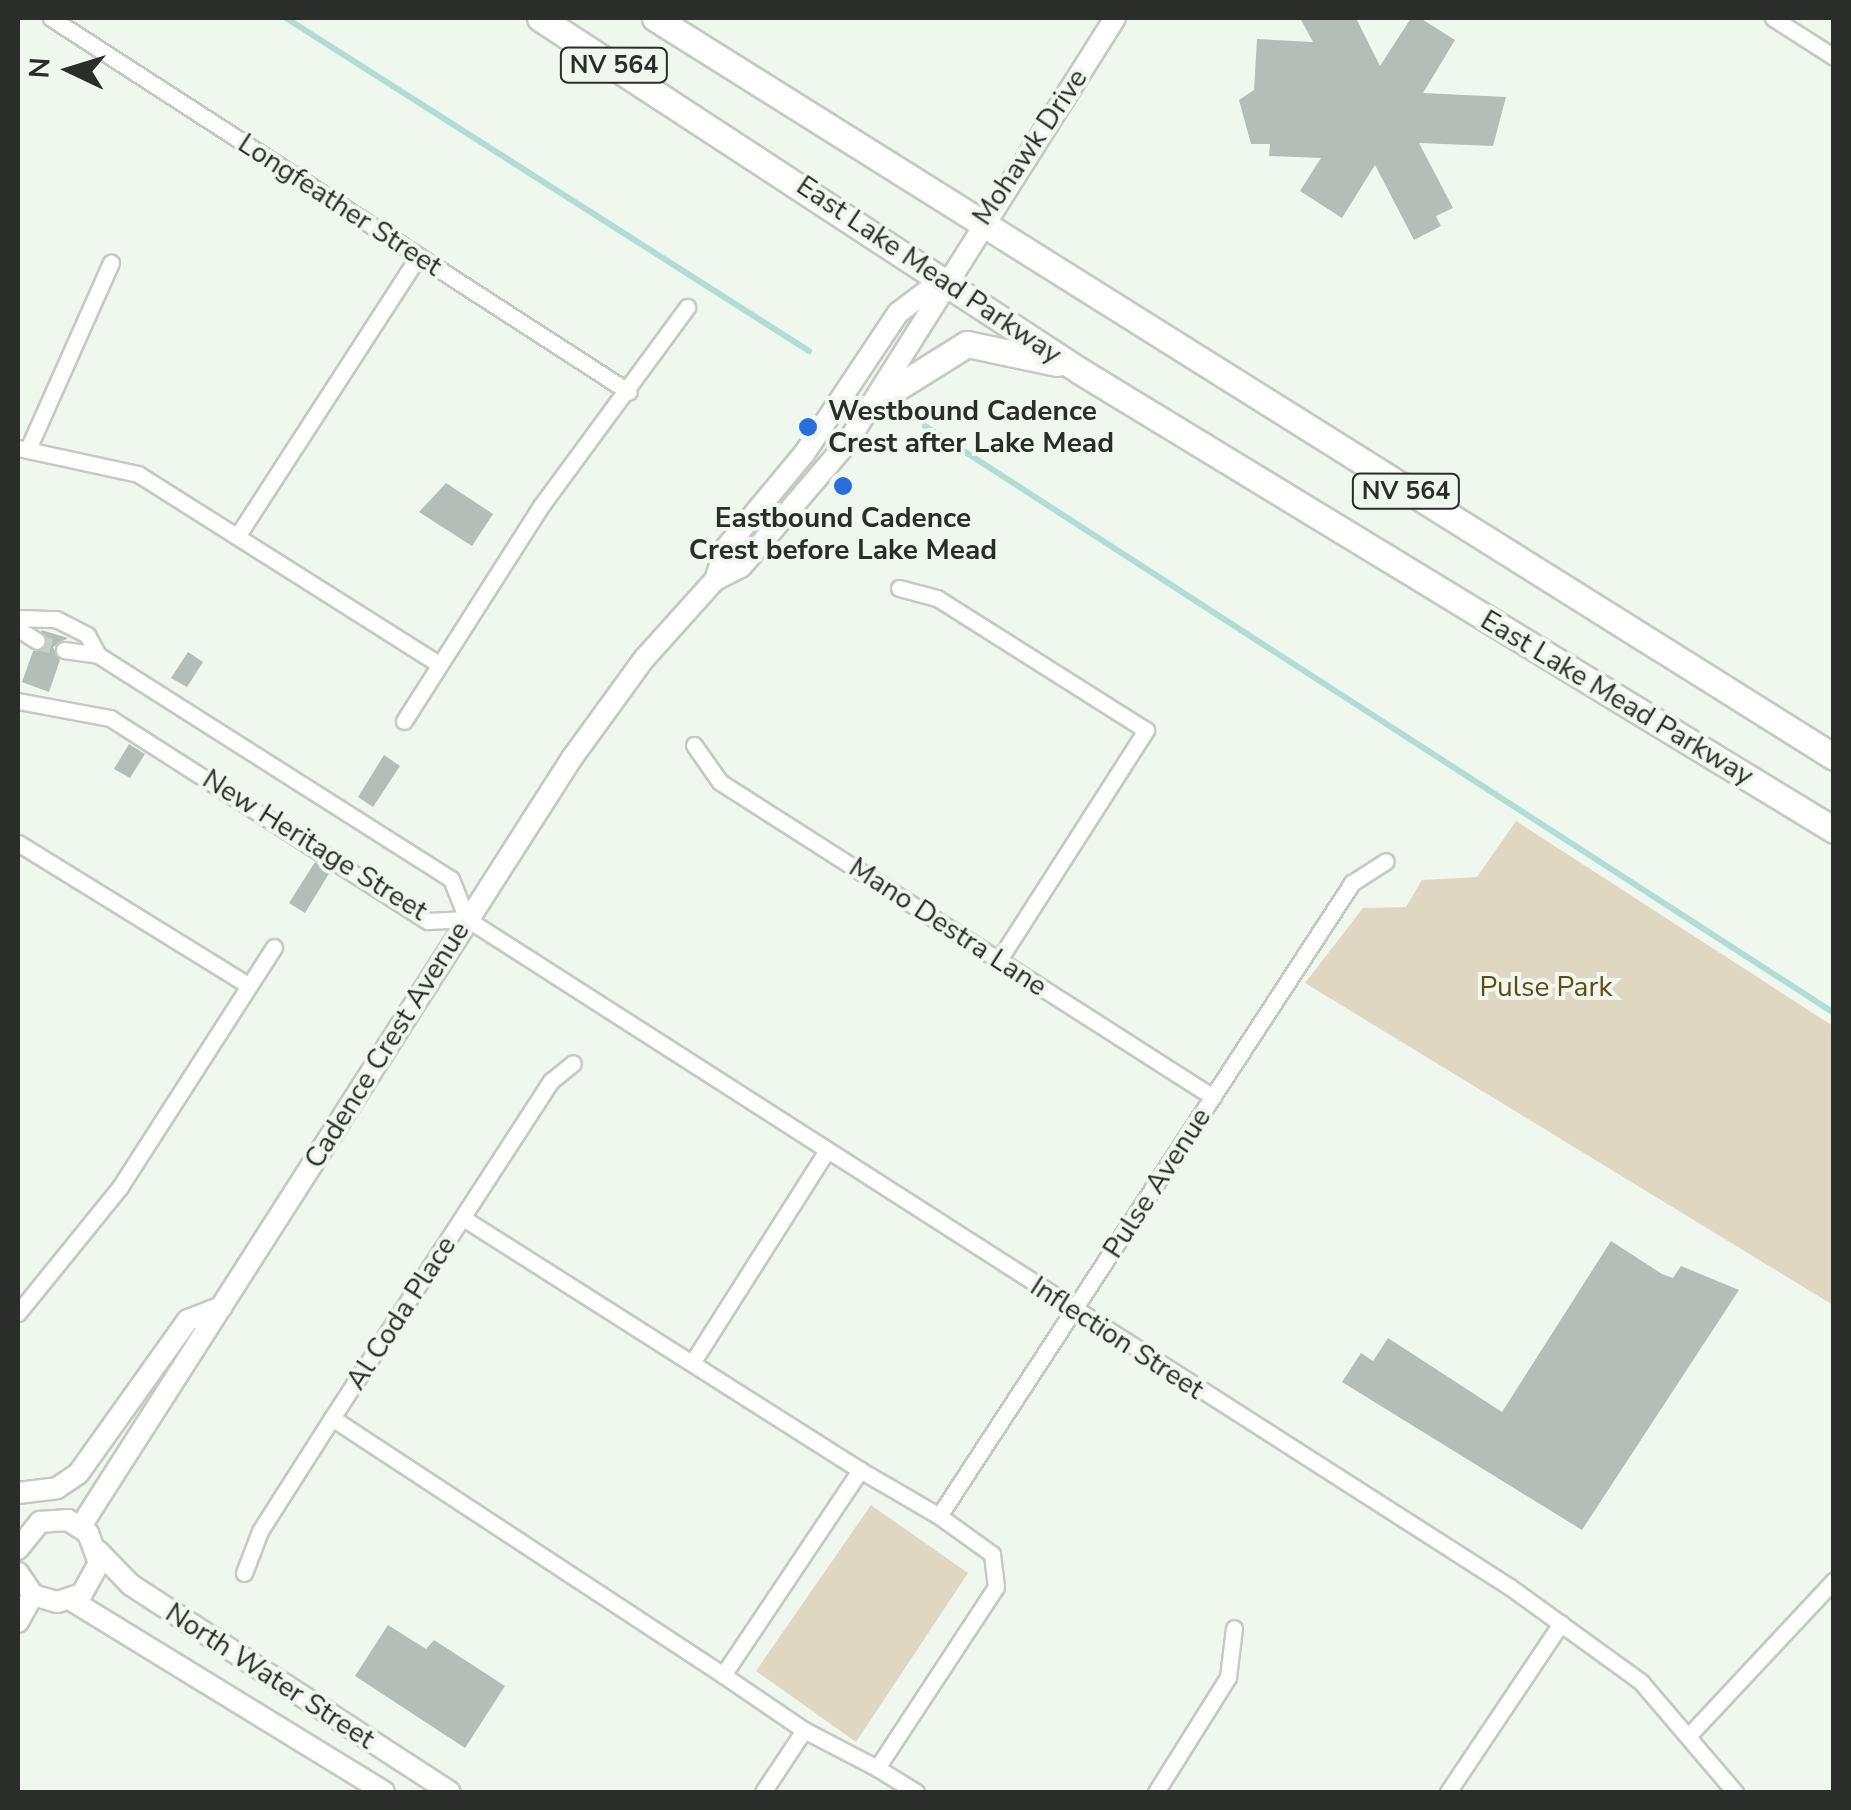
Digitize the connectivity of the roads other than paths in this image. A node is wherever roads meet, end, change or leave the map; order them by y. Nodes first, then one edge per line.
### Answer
1 (51, 18) edge
2 (540, 18) edge
3 (656, 18) edge
4 (1116, 18) edge
5 (1780, 19) edge
6 (1834, 57) edge
7 (978, 224) junction
8 (418, 257) junction
9 (112, 263) dead end
10 (946, 276) junction
11 (688, 306) dead end
12 (1080, 371) junction
13 (629, 392) junction
14 (877, 400) junction
15 (23, 448) edge
16 (238, 536) junction
17 (714, 580) junction
18 (899, 588) dead end
19 (18, 618) edge
20 (18, 629) edge
21 (36, 641) tunnel mouth
22 (64, 650) tunnel mouth
23 (98, 655) junction
24 (438, 664) junction
25 (18, 701) edge
26 (404, 721) dead end
27 (694, 745) dead end
28 (1834, 757) edge
29 (1834, 830) edge
30 (18, 843) edge
31 (1386, 861) dead end
32 (467, 919) junction
33 (274, 948) dead end
34 (1000, 960) junction
35 (248, 986) junction
36 (574, 1063) dead end
37 (1213, 1097) junction
38 (826, 1152) junction
39 (463, 1218) junction
40 (222, 1307) junction
41 (1074, 1310) junction
42 (18, 1313) edge
43 (692, 1363) junction
44 (332, 1418) junction
45 (860, 1470) junction
46 (18, 1493) edge
47 (939, 1516) junction
48 (23, 1526) edge
49 (81, 1526) junction
50 (18, 1548) edge
51 (98, 1551) junction
52 (18, 1573) edge
53 (244, 1573) dead end
54 (1834, 1580) edge
55 (33, 1595) junction
56 (72, 1600) junction
57 (18, 1622) edge
58 (1562, 1623) junction
59 (1234, 1628) dead end
60 (723, 1675) junction
61 (804, 1730) junction
62 (1692, 1732) junction
63 (877, 1768) junction
64 (384, 1792) edge
65 (450, 1792) edge
66 (763, 1792) edge
67 (916, 1792) edge
68 (1156, 1792) edge
69 (1448, 1792) edge
70 (1735, 1792) edge

1 - 8 street, Longfeather Street
2 - 10 main road, East Lake Mead Parkway / NV 564
3 - 7 main road, NV 564
4 - 7 street, Mohawk Drive
5 - 6 street
7 - 10 street, Mohawk Drive
7 - 28 main road, NV 564
8 - 13 street, Longfeather Street
8 - 16 street
9 - 15 street
10 - 12 main road, East Lake Mead Parkway / NV 564
10 - 14 street, Cadence Crest Avenue
10 - 17 street, Cadence Crest Avenue
11 - 13 street
12 - 14 main road
12 - 29 main road, East Lake Mead Parkway / NV 564
13 - 24 street
14 - 17 street, Cadence Crest Avenue
15 - 16 street
16 - 24 street
17 - 32 street, Cadence Crest Avenue
18 - 34 street
19 - 23 street, New Heritage Street
20 - 21 street
22 - 23 street, New Heritage Street
23 - 32 street, New Heritage Street
24 - 26 street
25 - 32 street, New Heritage Street
27 - 34 street, Mano Destra Lane
30 - 35 street
31 - 37 street, Pulse Avenue
32 - 38 street, Inflection Street
32 - 40 street, Cadence Crest Avenue
33 - 35 street
34 - 37 street, Mano Destra Lane
35 - 42 street
36 - 39 street, Al Coda Place
37 - 41 street, Pulse Avenue
38 - 41 street, Inflection Street
38 - 43 street
39 - 43 street
39 - 44 street, Al Coda Place
40 - 46 street
40 - 49 street, Cadence Crest Avenue
41 - 47 street, Pulse Avenue
41 - 58 street, Inflection Street
43 - 45 street
44 - 53 street, Al Coda Place
44 - 60 street
45 - 47 street
45 - 60 street
47 - 63 street
48 - 49 street
48 - 50 street
49 - 51 street, North Water Street
51 - 56 street
51 - 65 street, North Water Street
52 - 55 street
54 - 62 street
55 - 56 street
55 - 57 street
56 - 64 street, North Water Street
58 - 62 street, Inflection Street
58 - 69 street
59 - 68 street
60 - 61 street
61 - 63 street
61 - 66 street
62 - 70 street, Inflection Street
63 - 67 street

